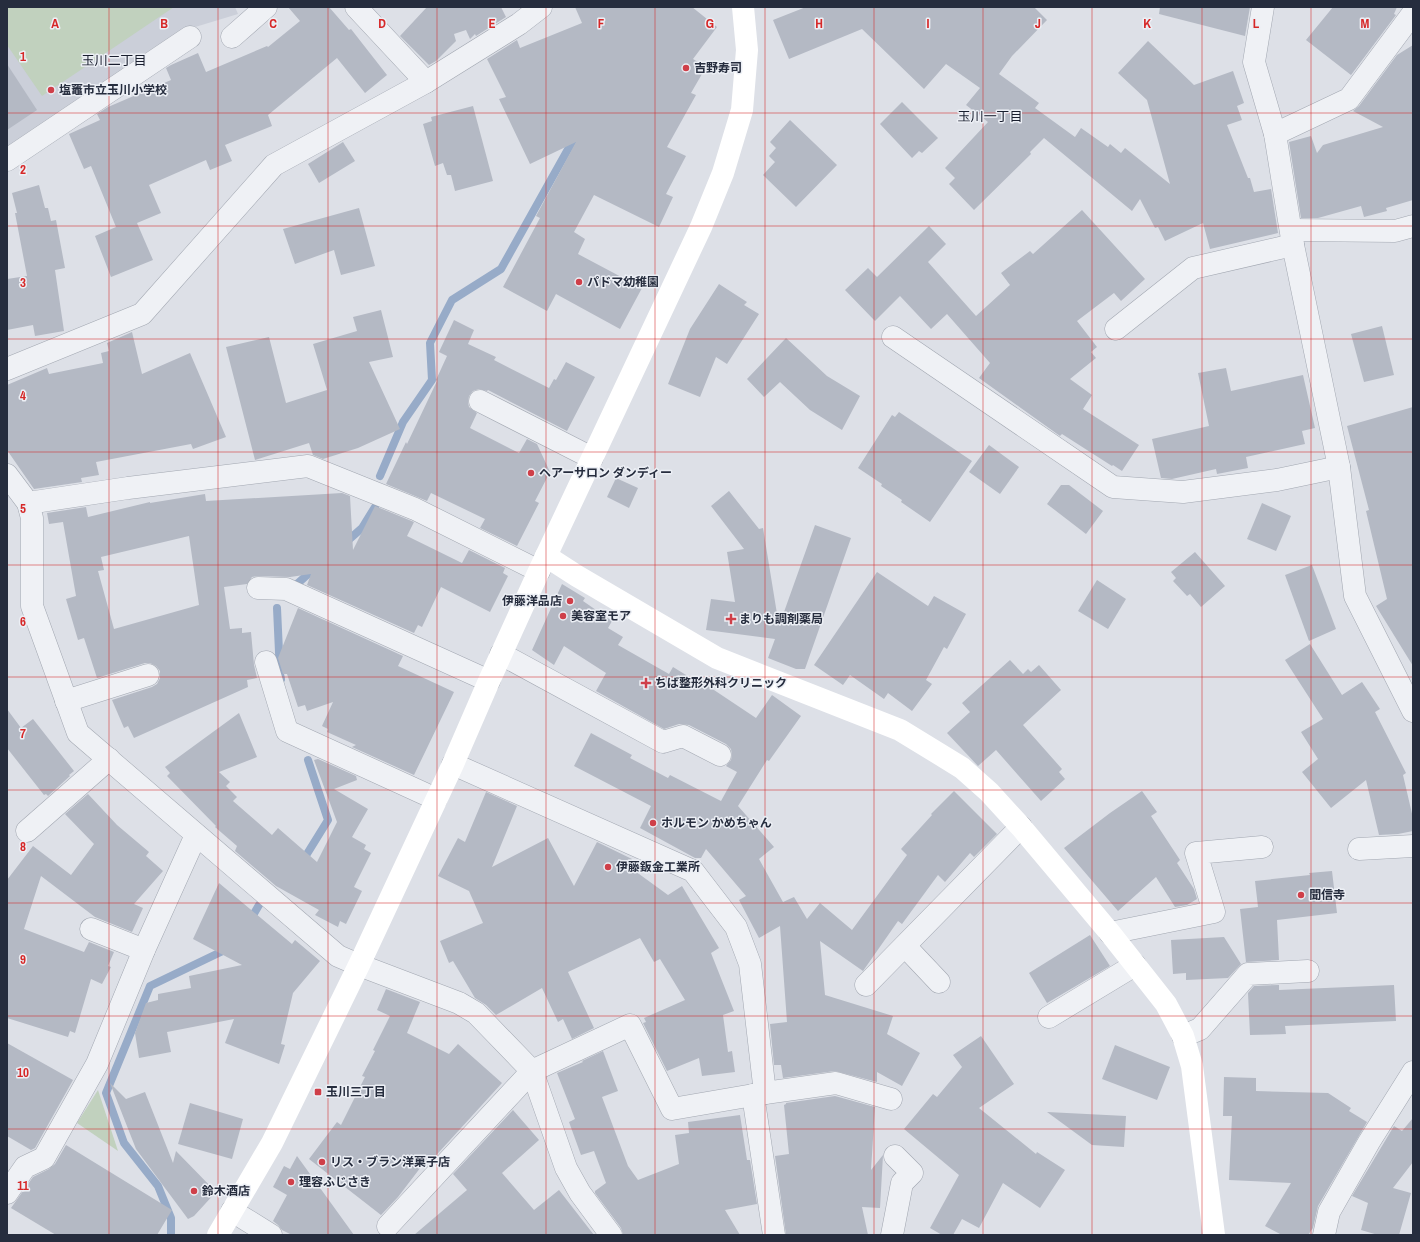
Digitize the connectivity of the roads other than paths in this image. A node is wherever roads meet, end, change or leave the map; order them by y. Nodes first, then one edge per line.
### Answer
1 (266, 7) edge
2 (356, 7) edge
3 (541, 7) edge
4 (743, 7) edge
5 (1263, 7) edge
6 (1413, 13) edge
7 (190, 37) dead end
8 (232, 37) dead end
9 (426, 82) junction
10 (1275, 134) junction
11 (7, 160) edge
12 (1413, 226) edge
13 (1292, 237) junction
14 (1116, 329) dead end
15 (893, 337) dead end
16 (7, 369) edge
17 (480, 401) dead end
18 (592, 458) junction
19 (1339, 467) junction
20 (7, 475) edge
21 (28, 503) junction
22 (543, 564) junction
23 (258, 588) dead end
24 (501, 654) junction
25 (266, 662) dead end
26 (148, 675) dead end
27 (489, 681) junction
28 (66, 701) junction
29 (1413, 711) edge
30 (720, 755) dead end
31 (109, 759) junction
32 (453, 764) junction
33 (436, 799) junction
34 (1021, 827) junction
35 (27, 831) dead end
36 (196, 835) junction
37 (1413, 846) edge
38 (1262, 847) dead end
39 (1359, 848) dead end
40 (91, 929) dead end
41 (1110, 933) junction
42 (905, 946) junction
43 (144, 950) junction
44 (359, 965) junction
45 (1135, 965) junction
46 (1308, 971) dead end
47 (939, 982) dead end
48 (866, 985) dead end
49 (1049, 1018) dead end
50 (1183, 1036) junction
51 (532, 1071) junction
52 (1413, 1072) edge
53 (759, 1094) junction
54 (891, 1099) dead end
55 (895, 1156) dead end
56 (7, 1193) edge
57 (232, 1211) junction
58 (388, 1226) dead end
59 (218, 1235) edge
60 (271, 1235) edge
61 (610, 1235) edge
62 (774, 1235) edge
63 (892, 1235) edge
64 (1214, 1235) edge
65 (1324, 1235) edge

1 - 8 street
2 - 9 street
3 - 9 street
4 - 18 street
5 - 10 street
6 - 10 street
7 - 11 street
9 - 16 street
10 - 13 street
12 - 13 street
13 - 14 street
13 - 19 street
15 - 19 street
17 - 18 street
18 - 22 street
19 - 29 street
20 - 21 street
21 - 22 street
21 - 28 street
22 - 24 street
22 - 34 street
23 - 27 street
24 - 27 street
24 - 30 street
25 - 33 street
26 - 28 street
27 - 32 street
28 - 31 street
31 - 35 street
31 - 36 street
32 - 33 street
32 - 53 street
33 - 44 street
34 - 41 street
34 - 42 street
36 - 43 street
36 - 44 street
37 - 39 street
38 - 41 street
40 - 43 street
41 - 45 street
42 - 47 street
42 - 48 street
43 - 56 street
44 - 51 street
44 - 57 street
45 - 49 street
45 - 50 street
46 - 50 street
50 - 64 street
51 - 53 street
51 - 58 street
51 - 61 street
52 - 65 street
53 - 54 street
53 - 62 street
55 - 63 street
57 - 59 street
57 - 60 street

